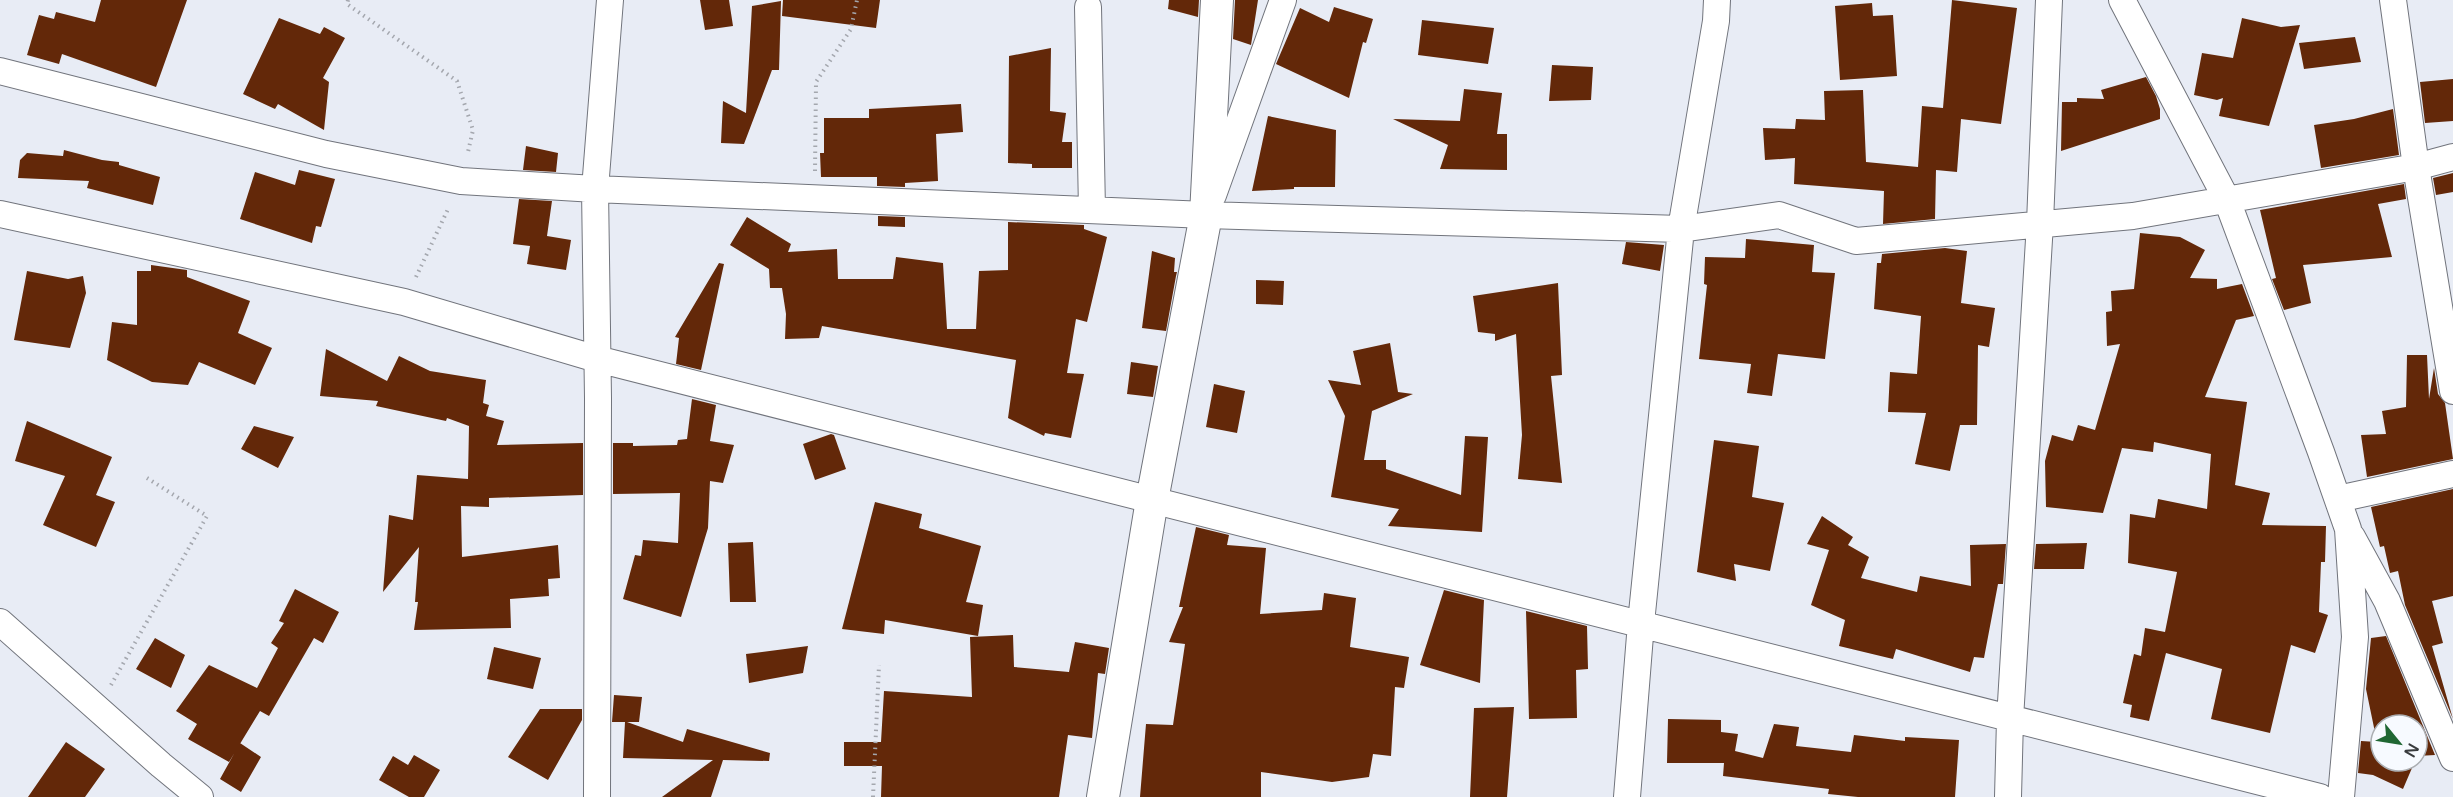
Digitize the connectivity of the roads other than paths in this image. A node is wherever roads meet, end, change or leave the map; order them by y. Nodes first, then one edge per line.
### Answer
1 (610, 0) edge
2 (1217, 0) edge
3 (1283, 0) edge
4 (1717, 0) edge
5 (2049, 0) edge
6 (2122, 0) edge
7 (2393, 0) edge
8 (1088, 7) dead end
9 (0, 71) edge
10 (2453, 157) edge
11 (2416, 168) junction
12 (595, 189) junction
13 (2227, 200) junction
14 (1092, 210) junction
15 (0, 214) edge
16 (1206, 215) junction
17 (2040, 223) junction
18 (1681, 229) junction
19 (597, 359) junction
20 (2451, 365) edge
21 (2453, 391) edge
22 (2453, 474) edge
23 (2338, 499) junction
24 (1152, 500) junction
25 (2348, 529) junction
26 (0, 622) edge
27 (1641, 623) junction
28 (2010, 719) junction
29 (2453, 758) edge
30 (200, 797) edge
31 (597, 797) edge
32 (1103, 797) edge
33 (1627, 797) edge
34 (2008, 797) edge
35 (2320, 797) edge
36 (2341, 797) edge

1 - 12 street
2 - 16 street
3 - 16 street
4 - 18 street
5 - 17 street
6 - 13 street
7 - 11 street
8 - 14 street
9 - 12 street
10 - 11 street
11 - 13 street
11 - 20 street
12 - 14 street
12 - 19 street
13 - 17 street
13 - 23 street
14 - 16 street
15 - 19 street
16 - 18 street
16 - 24 street
17 - 18 street
17 - 28 street
18 - 27 street
19 - 24 street
19 - 31 street
20 - 21 street
22 - 23 street
23 - 25 street
24 - 27 street
24 - 32 street
25 - 29 street
25 - 36 street
26 - 30 street
27 - 28 street
27 - 33 street
28 - 34 street
28 - 35 street

